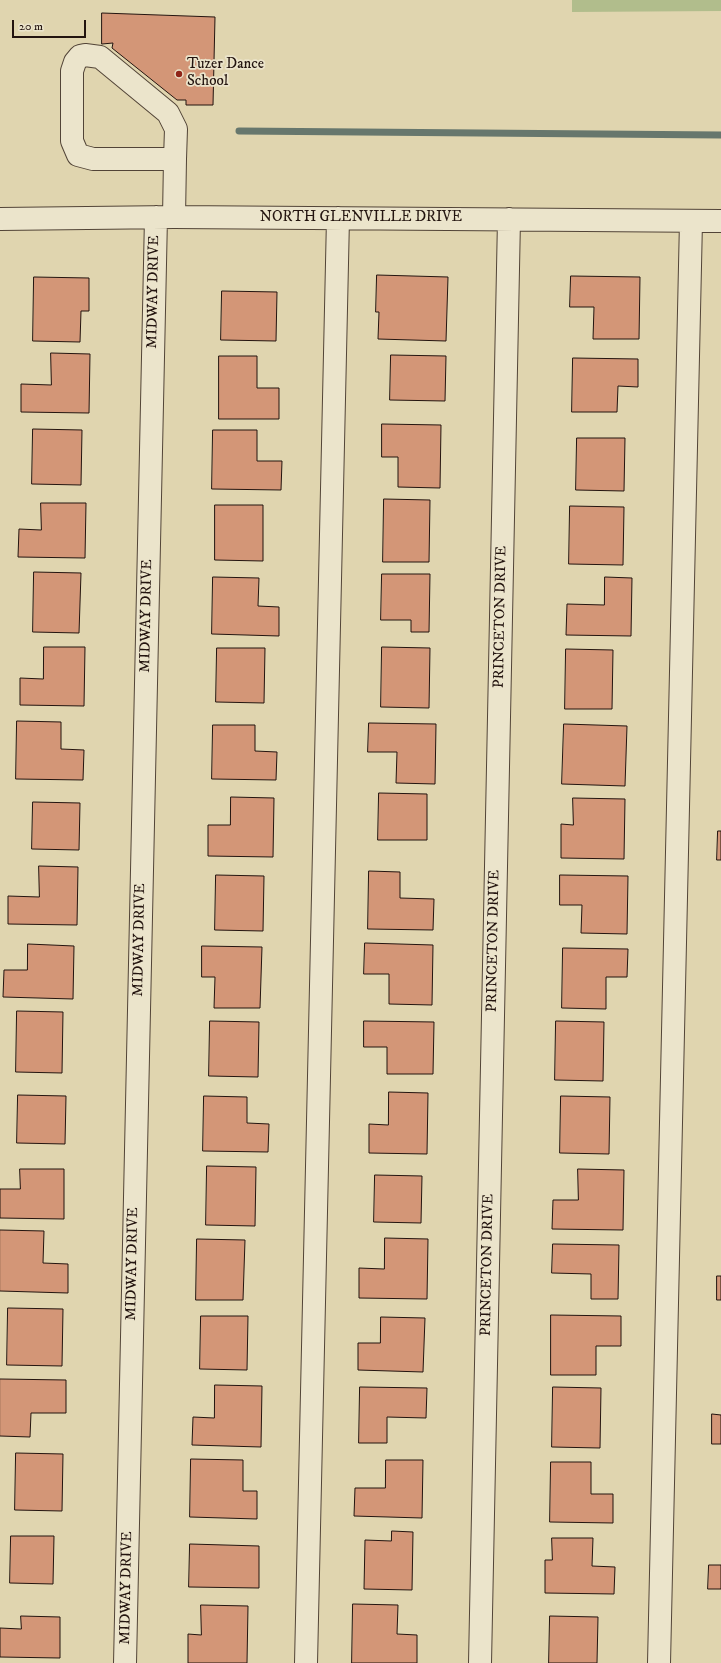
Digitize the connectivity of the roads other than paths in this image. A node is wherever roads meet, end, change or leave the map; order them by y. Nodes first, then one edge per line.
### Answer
1 (175, 159) junction
2 (165, 218) junction
3 (338, 218) junction
4 (0, 219) edge
5 (509, 219) junction
6 (691, 221) junction
7 (721, 221) edge
8 (125, 1663) edge
9 (306, 1663) edge
10 (480, 1663) edge
11 (659, 1663) edge

1 - 1 street, MIDWAY DRIVE
1 - 2 street, MIDWAY DRIVE
2 - 3 street, NORTH GLENVILLE DRIVE
2 - 4 street, NORTH GLENVILLE DRIVE
2 - 8 street, MIDWAY DRIVE
3 - 5 street, NORTH GLENVILLE DRIVE
3 - 9 street
5 - 6 street, NORTH GLENVILLE DRIVE
5 - 10 street, PRINCETON DRIVE
6 - 7 street, NORTH GLENVILLE DRIVE
6 - 11 street

